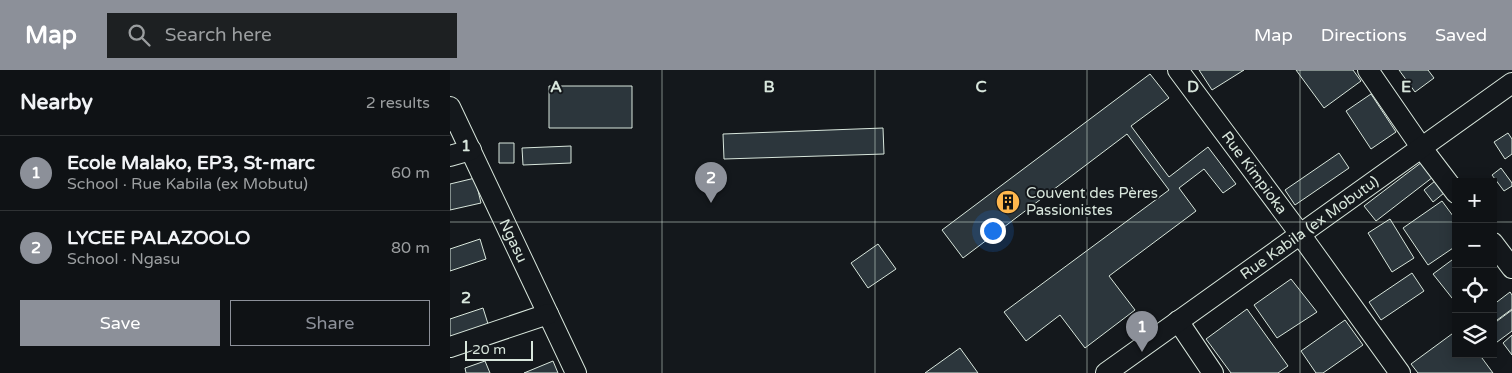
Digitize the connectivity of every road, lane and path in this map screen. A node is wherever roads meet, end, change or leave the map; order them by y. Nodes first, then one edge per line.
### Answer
1 (1178, 70) edge
2 (1368, 70) edge
3 (1512, 83) edge
4 (450, 107) edge
5 (1421, 147) junction
6 (471, 150) junction
7 (450, 156) edge
8 (1452, 188) edge
9 (1300, 234) junction
10 (1497, 248) edge
11 (1512, 268) edge
12 (548, 314) junction
13 (1178, 321) junction
14 (450, 348) edge
15 (576, 373) edge
16 (1106, 373) edge
17 (1213, 373) edge
18 (1400, 373) edge

1 - 9 street, Rue Kimpioka
2 - 5 street
3 - 5 street, Rue Kabila (ex Mobutu)
4 - 6 street, Ngasu
5 - 8 street
5 - 9 street, Rue Kabila (ex Mobutu)
6 - 7 street
6 - 12 street, Ngasu
9 - 13 street, Rue Kabila (ex Mobutu)
9 - 18 street, Rue Kimpioka
10 - 11 street
12 - 14 street
12 - 15 street, Ngasu
13 - 16 street, Rue Kabila (ex Mobutu)
13 - 17 street

